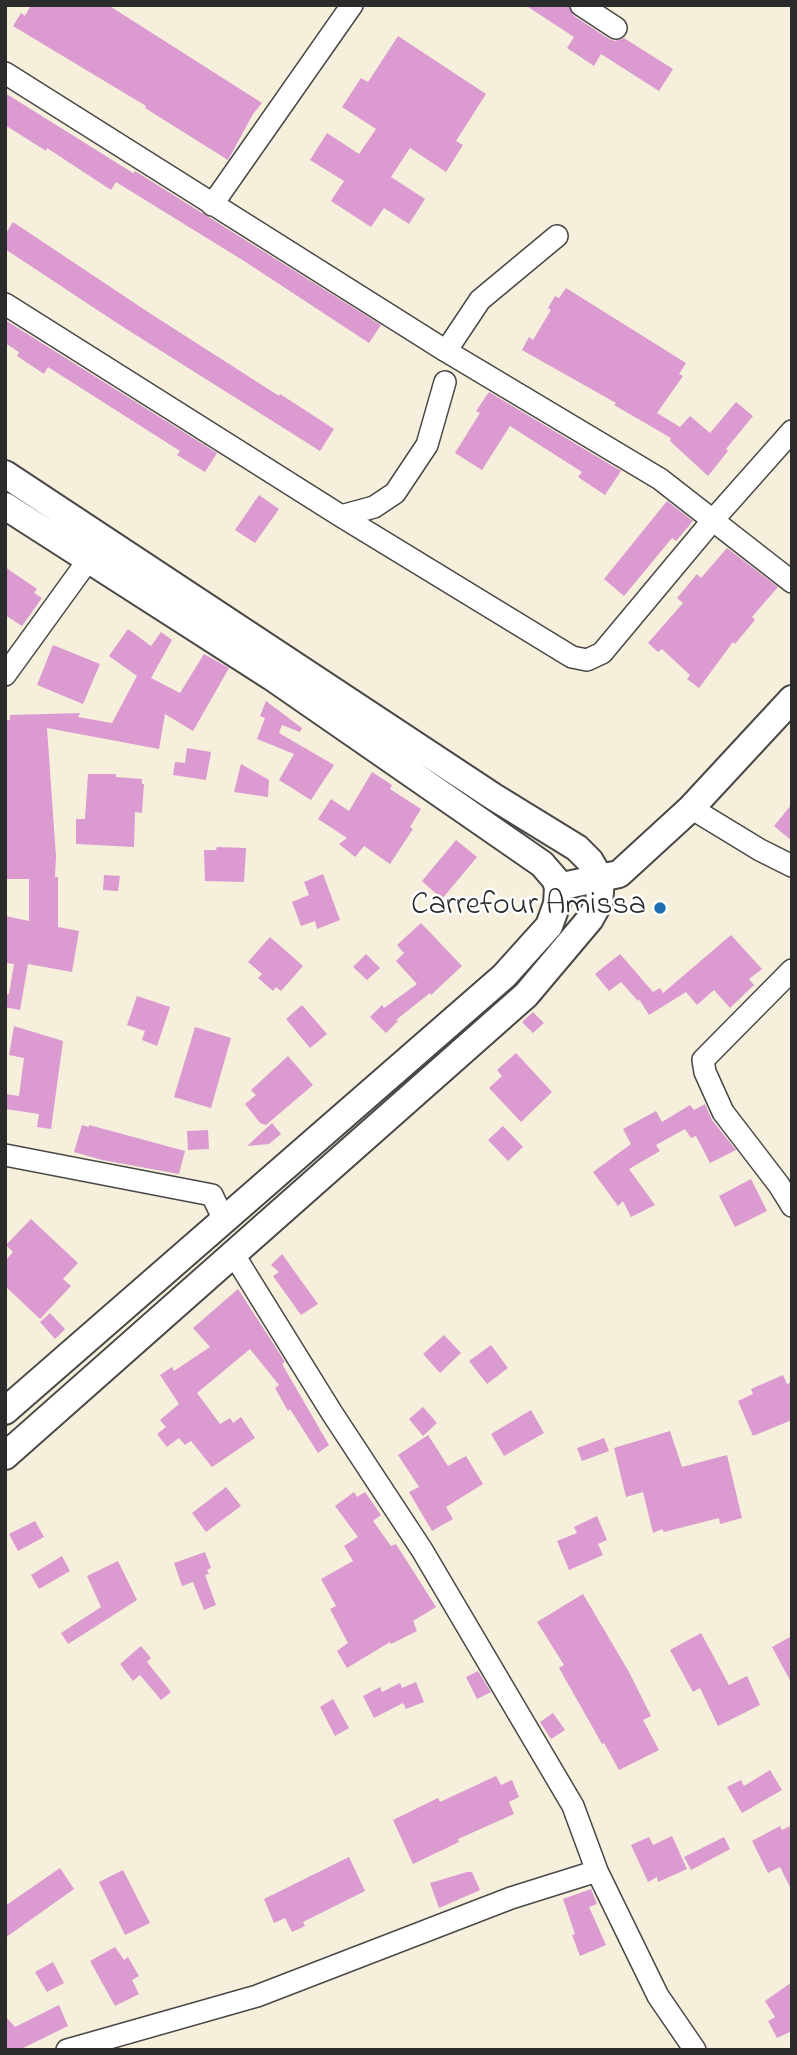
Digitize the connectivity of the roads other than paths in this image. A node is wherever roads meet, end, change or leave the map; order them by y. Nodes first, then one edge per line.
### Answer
1 (352, 5) edge
2 (581, 5) edge
3 (616, 28) dead end
4 (5, 73) edge
5 (212, 205) junction
6 (557, 236) dead end
7 (5, 304) edge
8 (446, 351) junction
9 (445, 382) dead end
10 (792, 431) edge
11 (5, 474) edge
12 (5, 506) edge
13 (341, 516) junction
14 (713, 520) junction
15 (89, 559) junction
16 (792, 582) edge
17 (5, 676) edge
18 (792, 699) edge
19 (691, 808) junction
20 (792, 866) edge
21 (601, 880) junction
22 (558, 887) junction
23 (792, 971) edge
24 (5, 1155) edge
25 (792, 1206) edge
26 (224, 1220) junction
27 (234, 1255) junction
28 (5, 1411) edge
29 (5, 1455) edge
30 (597, 1871) junction
31 (67, 2050) edge
32 (695, 2050) edge

1 - 5 street
2 - 3 street
4 - 5 street
5 - 8 street
6 - 8 street
7 - 13 street
8 - 14 street
9 - 13 street
10 - 14 street
11 - 21 street
12 - 15 street
13 - 14 street
14 - 16 street
15 - 17 street
15 - 22 street
18 - 19 street
19 - 20 street
19 - 21 street
21 - 22 street
21 - 27 street
22 - 26 street
23 - 25 street
24 - 26 street
26 - 28 street
27 - 29 street
27 - 30 street
30 - 31 street
30 - 32 street

